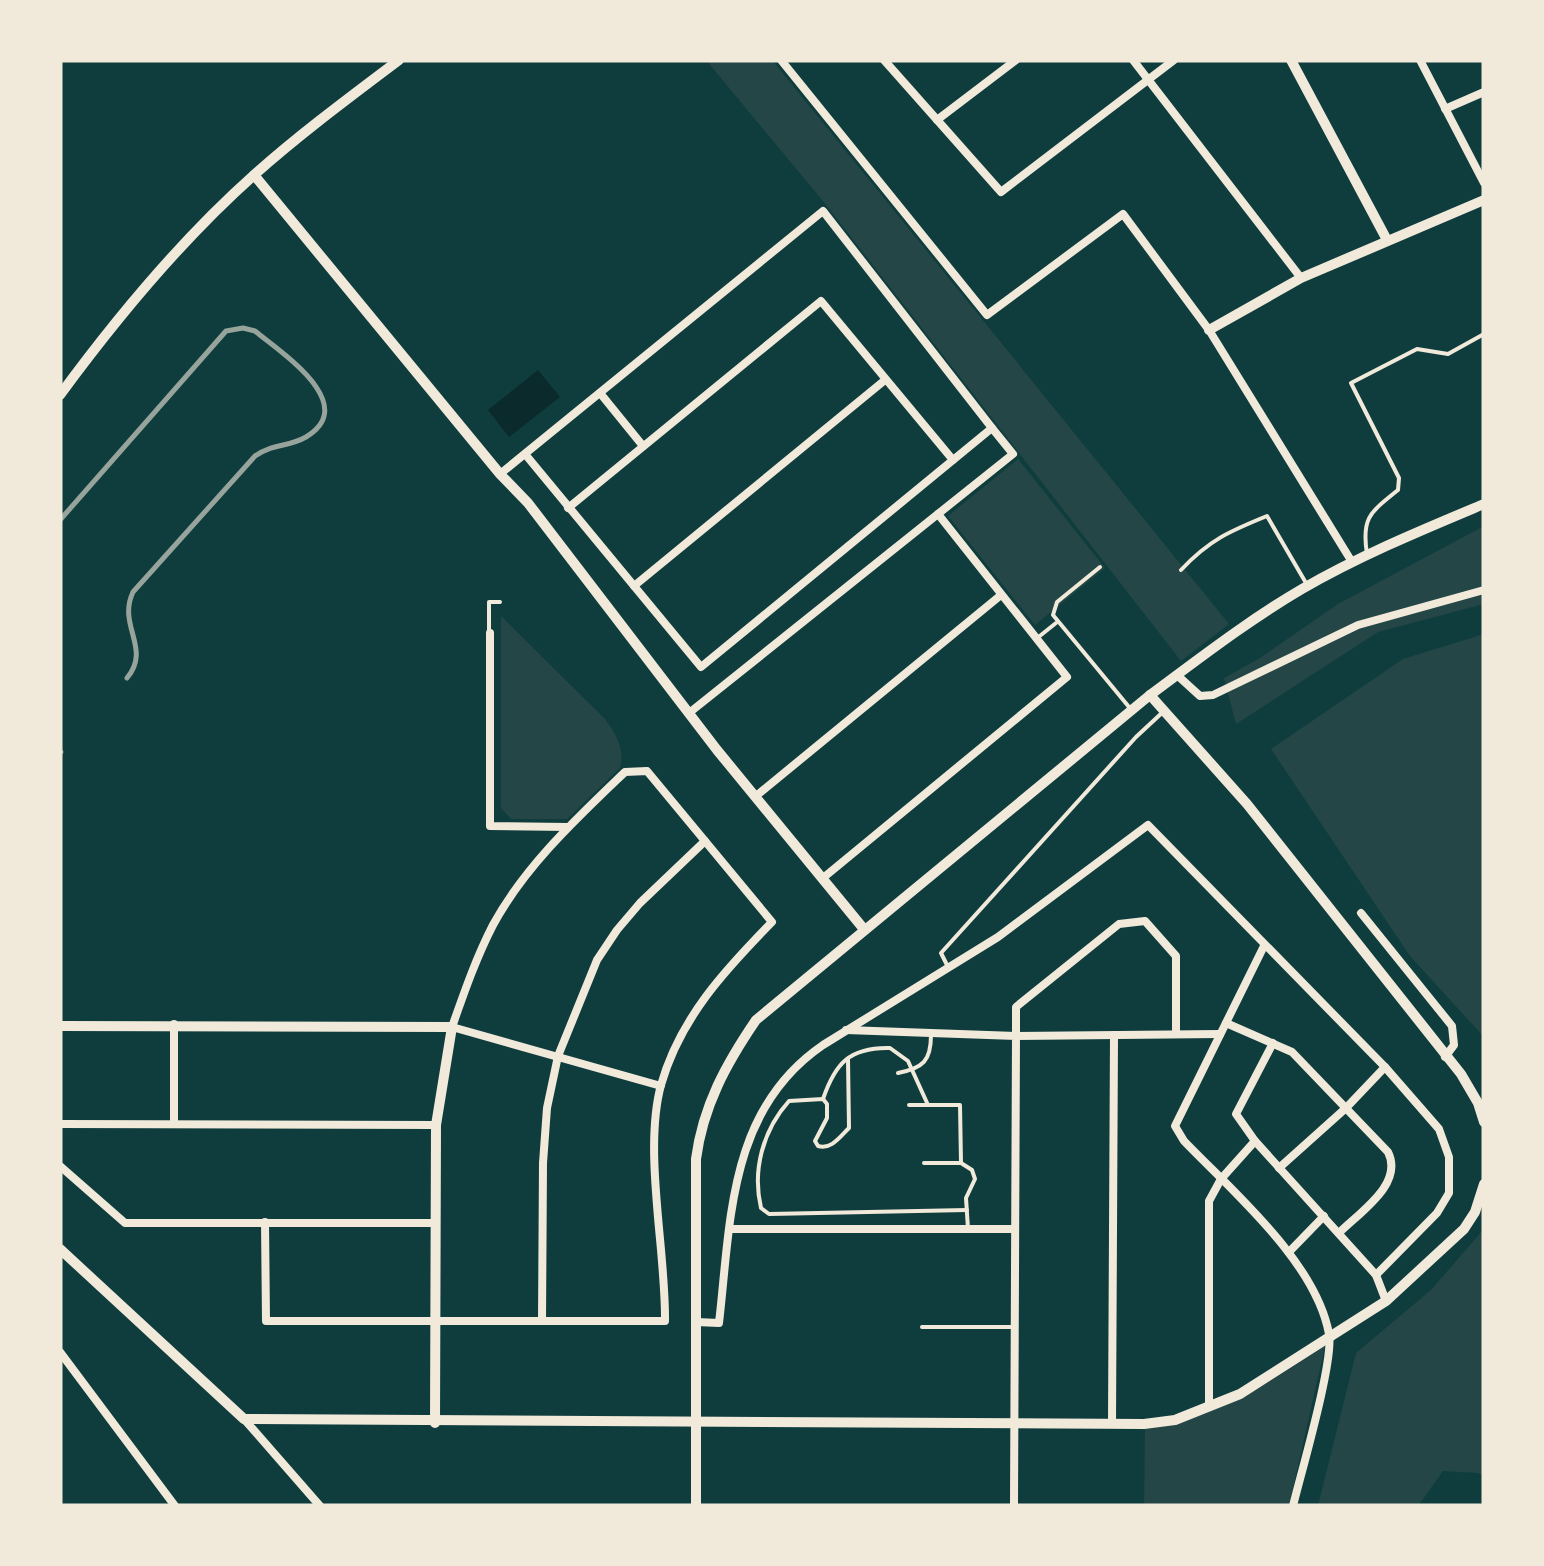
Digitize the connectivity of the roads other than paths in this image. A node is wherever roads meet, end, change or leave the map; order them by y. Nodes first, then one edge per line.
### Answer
1 (782, 60) edge
2 (884, 60) edge
3 (1134, 60) edge
4 (1174, 60) edge
5 (1291, 60) edge
6 (1420, 60) edge
7 (391, 62) edge
8 (1010, 62) edge
9 (1148, 80) junction
10 (1484, 92) edge
11 (1446, 109) junction
12 (936, 120) junction
13 (254, 175) junction
14 (1484, 183) edge
15 (1484, 200) edge
16 (1387, 240) junction
17 (1300, 278) junction
18 (1209, 330) junction
19 (1484, 334) edge
20 (885, 380) junction
21 (600, 393) junction
22 (60, 395) edge
23 (992, 428) junction
24 (644, 446) junction
25 (524, 454) junction
26 (953, 460) junction
27 (500, 474) junction
28 (1484, 504) edge
29 (568, 508) junction
30 (938, 514) junction
31 (1368, 554) junction
32 (1352, 562) junction
33 (1100, 567) dead end
34 (1181, 570) dead end
35 (634, 586) junction
36 (1308, 586) junction
37 (1484, 590) edge
38 (1002, 595) junction
39 (500, 602) dead end
40 (1058, 622) junction
41 (490, 633) joint
42 (1036, 639) junction
43 (1177, 675) junction
44 (1150, 695) junction
45 (1132, 710) junction
46 (1164, 711) junction
47 (689, 713) junction
48 (756, 796) junction
49 (568, 826) junction
50 (705, 841) junction
51 (823, 878) junction
52 (1361, 913) dead end
53 (864, 928) junction
54 (1264, 946) junction
55 (948, 968) junction
56 (1226, 1023) junction
57 (174, 1024) junction
58 (60, 1026) edge
59 (452, 1027) junction
60 (846, 1030) junction
61 (931, 1033) junction
62 (1176, 1034) junction
63 (1220, 1034) junction
64 (1114, 1035) junction
65 (1016, 1036) junction
66 (1273, 1043) junction
67 (558, 1056) junction
68 (1445, 1057) junction
69 (848, 1059) junction
70 (1385, 1066) junction
71 (912, 1070) junction
72 (898, 1073) dead end
73 (661, 1086) junction
74 (822, 1099) junction
75 (909, 1105) dead end
76 (928, 1105) junction
77 (1346, 1108) junction
78 (174, 1122) junction
79 (1484, 1122) edge
80 (60, 1124) edge
81 (436, 1125) junction
82 (1255, 1142) junction
83 (962, 1162) junction
84 (924, 1163) dead end
85 (60, 1166) edge
86 (1279, 1168) junction
87 (1220, 1179) junction
88 (1484, 1184) edge
89 (967, 1210) junction
90 (1324, 1216) junction
91 (265, 1222) junction
92 (435, 1223) junction
93 (730, 1228) junction
94 (968, 1229) junction
95 (1014, 1229) junction
96 (1339, 1233) junction
97 (60, 1250) edge
98 (1289, 1252) junction
99 (1376, 1275) junction
100 (1386, 1301) junction
101 (434, 1320) junction
102 (542, 1320) junction
103 (696, 1322) junction
104 (1015, 1326) junction
105 (922, 1327) dead end
106 (1330, 1336) junction
107 (60, 1352) edge
108 (1209, 1407) junction
109 (244, 1419) junction
110 (435, 1422) junction
111 (695, 1422) junction
112 (1015, 1424) junction
113 (1112, 1424) junction
114 (174, 1506) edge
115 (320, 1506) edge
116 (696, 1506) edge
117 (1014, 1506) edge
118 (1293, 1506) edge

1 - 18 street
2 - 12 street
3 - 9 street
4 - 9 street
5 - 16 street
6 - 11 street
7 - 13 street
8 - 12 street
9 - 12 street
9 - 17 street
10 - 11 street
11 - 14 street
13 - 22 street
13 - 27 street
15 - 16 street
16 - 17 street
17 - 18 street
18 - 32 street
19 - 31 lane
20 - 24 street
20 - 26 street
20 - 35 street
21 - 23 street
21 - 24 street
21 - 25 street
23 - 26 street
23 - 30 street
24 - 29 street
25 - 27 street
25 - 29 street
26 - 35 street
27 - 47 street
28 - 31 street
29 - 35 street
30 - 38 street
30 - 47 street
31 - 32 street
32 - 36 street
33 - 40 lane
34 - 36 lane
36 - 43 street
37 - 43 street
38 - 42 street
38 - 48 street
39 - 41 lane
40 - 42 lane
40 - 45 lane
41 - 49 street
42 - 51 street
43 - 44 street
44 - 45 street
44 - 46 street
45 - 53 street
46 - 55 lane
46 - 68 street
47 - 48 street
48 - 51 street
49 - 50 street
49 - 59 street
50 - 67 street
50 - 73 street
51 - 53 street
52 - 68 street
53 - 103 street
54 - 55 street
54 - 56 street
54 - 70 street
55 - 60 street
56 - 63 street
56 - 66 street
57 - 58 street
57 - 59 street
57 - 78 street
59 - 67 street
59 - 81 street
60 - 61 street
60 - 93 street
61 - 65 street
61 - 71 lane
62 - 63 street
62 - 64 street
62 - 65 street
63 - 87 street
64 - 65 street
64 - 113 street
65 - 95 street
66 - 77 street
66 - 82 street
67 - 73 street
67 - 102 street
68 - 79 street
69 - 71 lane
69 - 74 lane
69 - 74 lane
70 - 77 street
70 - 99 street
71 - 72 lane
71 - 76 lane
73 - 102 street
74 - 89 lane
75 - 76 lane
76 - 83 lane
77 - 86 street
77 - 96 street
78 - 80 street
78 - 81 street
81 - 92 street
82 - 86 street
82 - 87 street
83 - 84 lane
83 - 89 lane
85 - 91 street
86 - 90 street
87 - 98 street
87 - 108 street
88 - 100 street
89 - 94 lane
90 - 96 street
90 - 98 street
91 - 92 street
91 - 101 street
92 - 101 street
93 - 94 street
93 - 103 street
94 - 95 street
95 - 104 street
96 - 99 street
97 - 109 street
98 - 106 street
99 - 100 street
100 - 106 street
101 - 102 street
101 - 110 street
103 - 111 street
104 - 105 lane
104 - 112 street
106 - 108 street
106 - 118 street
107 - 114 street
108 - 113 street
109 - 110 street
109 - 115 street
110 - 111 street
111 - 112 street
111 - 116 street
112 - 113 street
112 - 117 street

